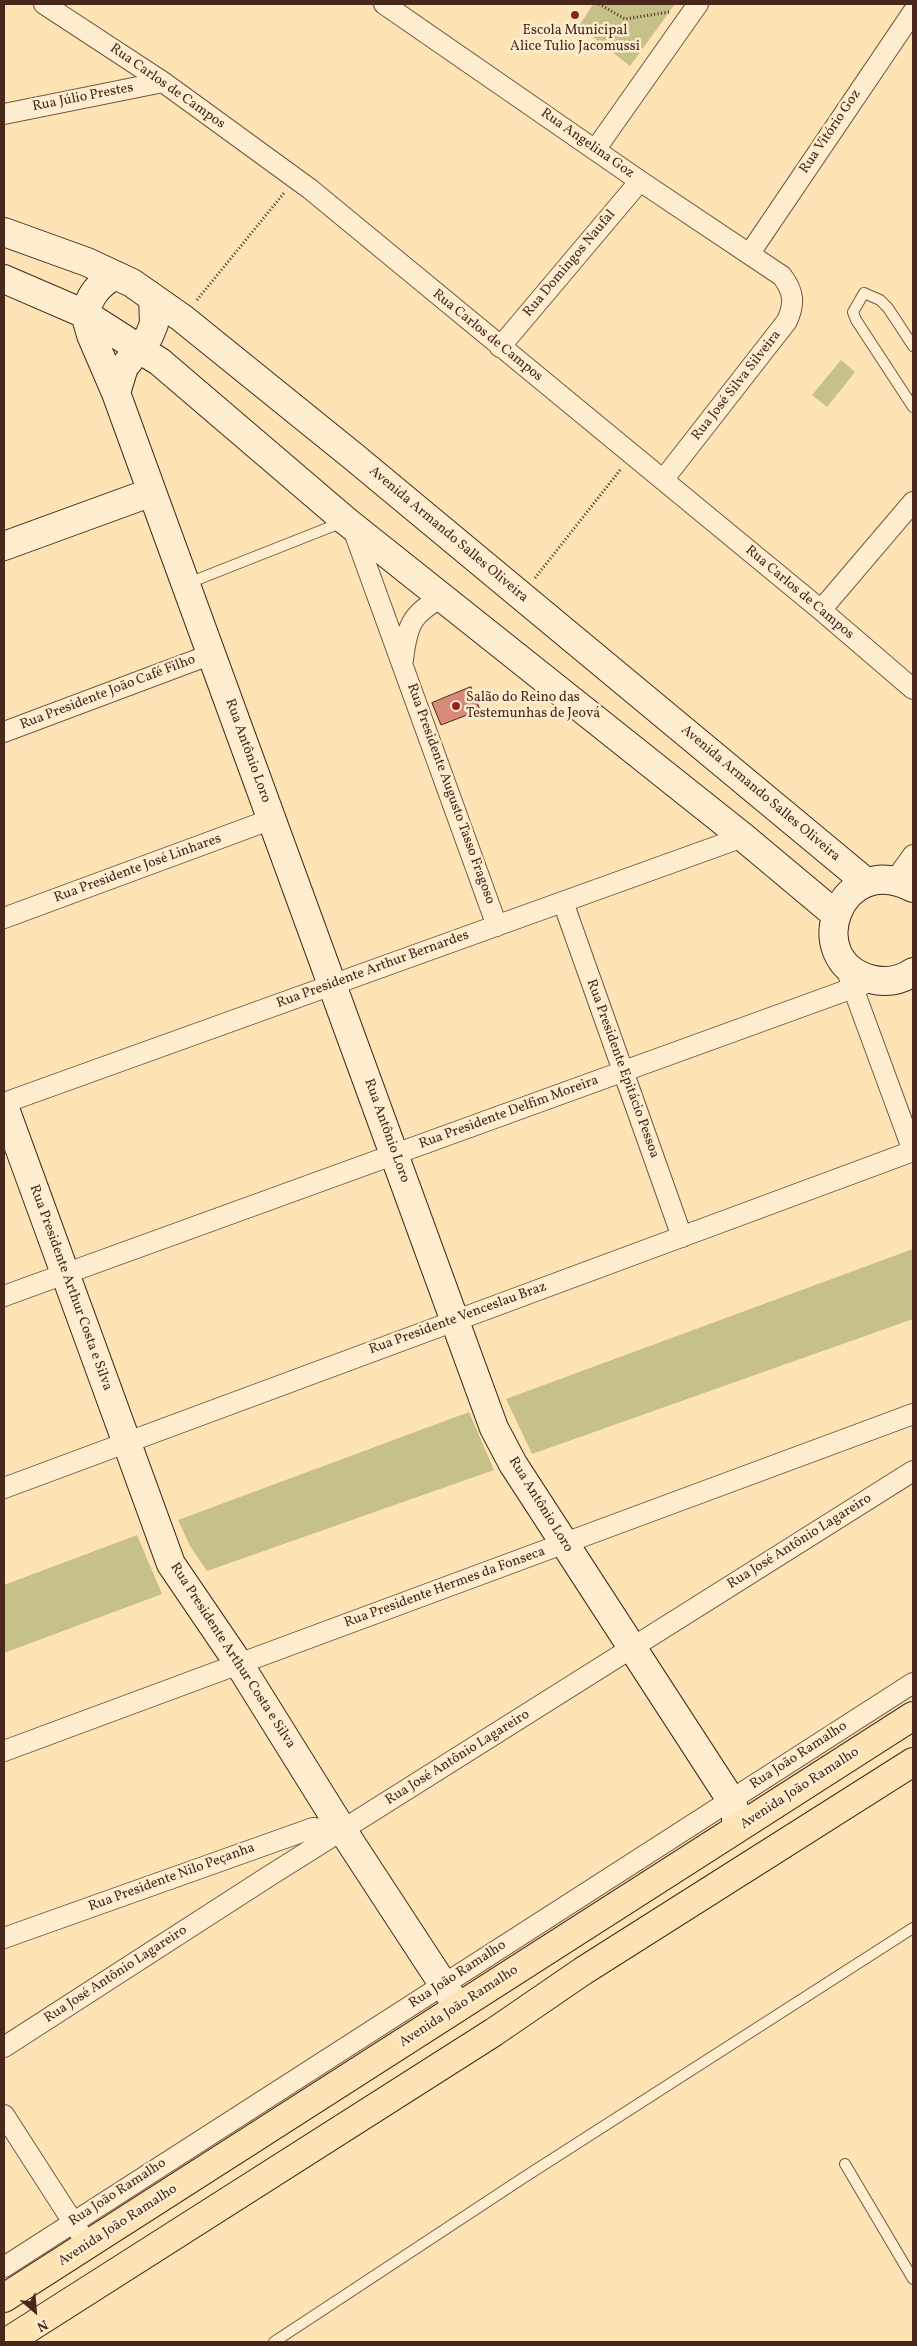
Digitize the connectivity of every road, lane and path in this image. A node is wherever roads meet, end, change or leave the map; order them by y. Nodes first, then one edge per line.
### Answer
1 (44, 4) edge
2 (384, 4) edge
3 (599, 4) edge
4 (698, 4) edge
5 (677, 11) dead end
6 (913, 12) edge
7 (163, 82) junction
8 (4, 114) edge
9 (595, 150) junction
10 (296, 178) junction
11 (640, 181) junction
12 (4, 232) edge
13 (750, 253) junction
14 (115, 275) junction
15 (4, 279) edge
16 (789, 286) joint
17 (153, 298) junction
18 (85, 314) junction
19 (182, 318) junction
20 (913, 346) edge
21 (500, 347) junction
22 (140, 348) junction
23 (116, 393) junction
24 (913, 406) edge
25 (632, 455) junction
26 (663, 480) junction
27 (152, 492) junction
28 (913, 502) edge
29 (349, 524) junction
30 (10, 538) edge
31 (186, 584) junction
32 (521, 596) junction
33 (442, 597) junction
34 (821, 610) junction
35 (212, 654) junction
36 (403, 662) junction
37 (913, 689) edge
38 (4, 732) edge
39 (272, 819) junction
40 (743, 837) junction
41 (913, 855) edge
42 (866, 882) junction
43 (904, 884) edge
44 (563, 902) junction
45 (835, 914) junction
46 (4, 918) edge
47 (497, 926) junction
48 (840, 956) junction
49 (913, 972) edge
50 (870, 983) junction
51 (333, 985) junction
52 (818, 1001) junction
53 (868, 1030) junction
54 (623, 1072) junction
55 (4, 1105) edge
56 (913, 1151) edge
57 (395, 1154) junction
58 (682, 1236) junction
59 (65, 1274) junction
60 (4, 1296) edge
61 (455, 1320) junction
62 (913, 1414) edge
63 (126, 1442) junction
64 (913, 1471) edge
65 (4, 1488) edge
66 (564, 1544) junction
67 (632, 1648) junction
68 (239, 1664) junction
69 (913, 1683) edge
70 (913, 1716) edge
71 (4, 1751) edge
72 (913, 1762) edge
73 (731, 1800) junction
74 (736, 1829) junction
75 (343, 1830) junction
76 (255, 1848) junction
77 (266, 1878) junction
78 (913, 1928) edge
79 (4, 1938) edge
80 (583, 1971) junction
81 (443, 1985) junction
82 (458, 2008) junction
83 (494, 2032) junction
84 (4, 2047) edge
85 (4, 2115) edge
86 (845, 2164) dead end
87 (72, 2222) junction
88 (88, 2245) junction
89 (4, 2267) edge
90 (913, 2279) edge
91 (4, 2298) edge
92 (7, 2342) edge
93 (274, 2342) edge

1 - 7 street, Rua Carlos de Campos
2 - 9 street, Rua Angelina Goz
3 - 5 path
4 - 9 street
6 - 13 street, Rua Vitório Goz
7 - 8 street, Rua Júlio Prestes
7 - 10 street, Rua Carlos de Campos
9 - 11 street, Rua Angelina Goz
10 - 19 path
10 - 21 street, Rua Carlos de Campos
11 - 13 street, Rua Angelina Goz
11 - 21 street, Rua Domingos Naufal
12 - 14 street, Avenida Armando Salles Oliveira
13 - 16 street, Rua Angelina Goz
14 - 17 street, Avenida Armando Salles Oliveira
14 - 18 street
15 - 18 street
16 - 26 street, Rua José Silva Silveira
17 - 19 street, Avenida Armando Salles Oliveira
17 - 22 street
18 - 22 street
18 - 23 street, Rua Antônio Loro
19 - 32 street, Avenida Armando Salles Oliveira
20 - 24 lane
21 - 25 street, Rua Carlos de Campos
22 - 23 street
22 - 29 street
23 - 27 street, Rua Antônio Loro
25 - 26 street, Rua Carlos de Campos
25 - 32 path
26 - 34 street, Rua Carlos de Campos
27 - 30 street
27 - 31 street, Rua Antônio Loro
28 - 34 street
29 - 31 lane
29 - 33 street
29 - 36 street, Rua Presidente Augusto Tasso Fragoso
31 - 35 street, Rua Antônio Loro
32 - 42 street, Avenida Armando Salles Oliveira
33 - 36 street, Rua Presidente Augusto Tasso Fragoso
33 - 40 street
34 - 37 street, Rua Carlos de Campos
35 - 38 street, Rua Presidente João Café Filho
35 - 39 street, Rua Antônio Loro
36 - 47 street, Rua Presidente Augusto Tasso Fragoso
39 - 46 street, Rua Presidente José Linhares
39 - 51 street, Rua Antônio Loro
40 - 44 street, Rua Presidente Arthur Bernardes
40 - 45 street
41 - 43 street
42 - 43 street
42 - 45 street
44 - 47 street, Rua Presidente Arthur Bernardes
44 - 54 street, Rua Presidente Epitácio Pessoa
45 - 48 street
47 - 51 street, Rua Presidente Arthur Bernardes
48 - 50 street
48 - 52 street
49 - 50 street
50 - 52 street, Rua Presidente Delfim Moreira
50 - 53 street
50 - 53 street
51 - 55 street, Rua Presidente Arthur Bernardes
51 - 57 street, Rua Antônio Loro
52 - 54 street, Rua Presidente Delfim Moreira
53 - 56 street
54 - 57 street, Rua Presidente Delfim Moreira
54 - 58 street, Rua Presidente Epitácio Pessoa
55 - 59 street, Rua Presidente Arthur Costa e Silva
56 - 58 street, Rua Presidente Venceslau Braz
57 - 59 street, Rua Presidente Delfim Moreira
57 - 61 street, Rua Antônio Loro
58 - 61 street, Rua Presidente Venceslau Braz
59 - 60 street, Rua Presidente Delfim Moreira
59 - 63 street, Rua Presidente Arthur Costa e Silva
61 - 63 street, Rua Presidente Venceslau Braz
61 - 66 street, Rua Antônio Loro
62 - 66 street, Rua Presidente Hermes da Fonseca
63 - 65 street, Rua Presidente Venceslau Braz
63 - 68 street, Rua Presidente Arthur Costa e Silva
64 - 67 street, Rua José Antônio Lagareiro
66 - 67 street, Rua Antônio Loro
66 - 68 street, Rua Presidente Hermes da Fonseca
67 - 73 street, Rua Antônio Loro
67 - 75 street, Rua José Antônio Lagareiro
68 - 71 street, Rua Presidente Hermes da Fonseca
68 - 75 street, Rua Presidente Arthur Costa e Silva
69 - 73 street, Rua João Ramalho
70 - 74 highway, Avenida João Ramalho
72 - 80 highway
73 - 74 street, Rua Antônio Loro
73 - 81 street, Rua João Ramalho
74 - 80 highway
74 - 82 highway, Avenida João Ramalho
75 - 76 street, Rua Presidente Nilo Peçanha
75 - 77 street, Rua José Antônio Lagareiro
75 - 81 street, Rua Presidente Arthur Costa e Silva
76 - 77 street
76 - 79 street, Rua Presidente Nilo Peçanha
77 - 84 street, Rua José Antônio Lagareiro
78 - 93 lane
80 - 83 highway
81 - 82 street, Rua Presidente Arthur Costa e Silva
81 - 87 street, Rua João Ramalho
82 - 83 highway
82 - 88 highway, Avenida João Ramalho
83 - 92 highway
85 - 87 street
86 - 90 lane
87 - 88 street
87 - 89 street, Rua João Ramalho
88 - 91 highway, Avenida João Ramalho

